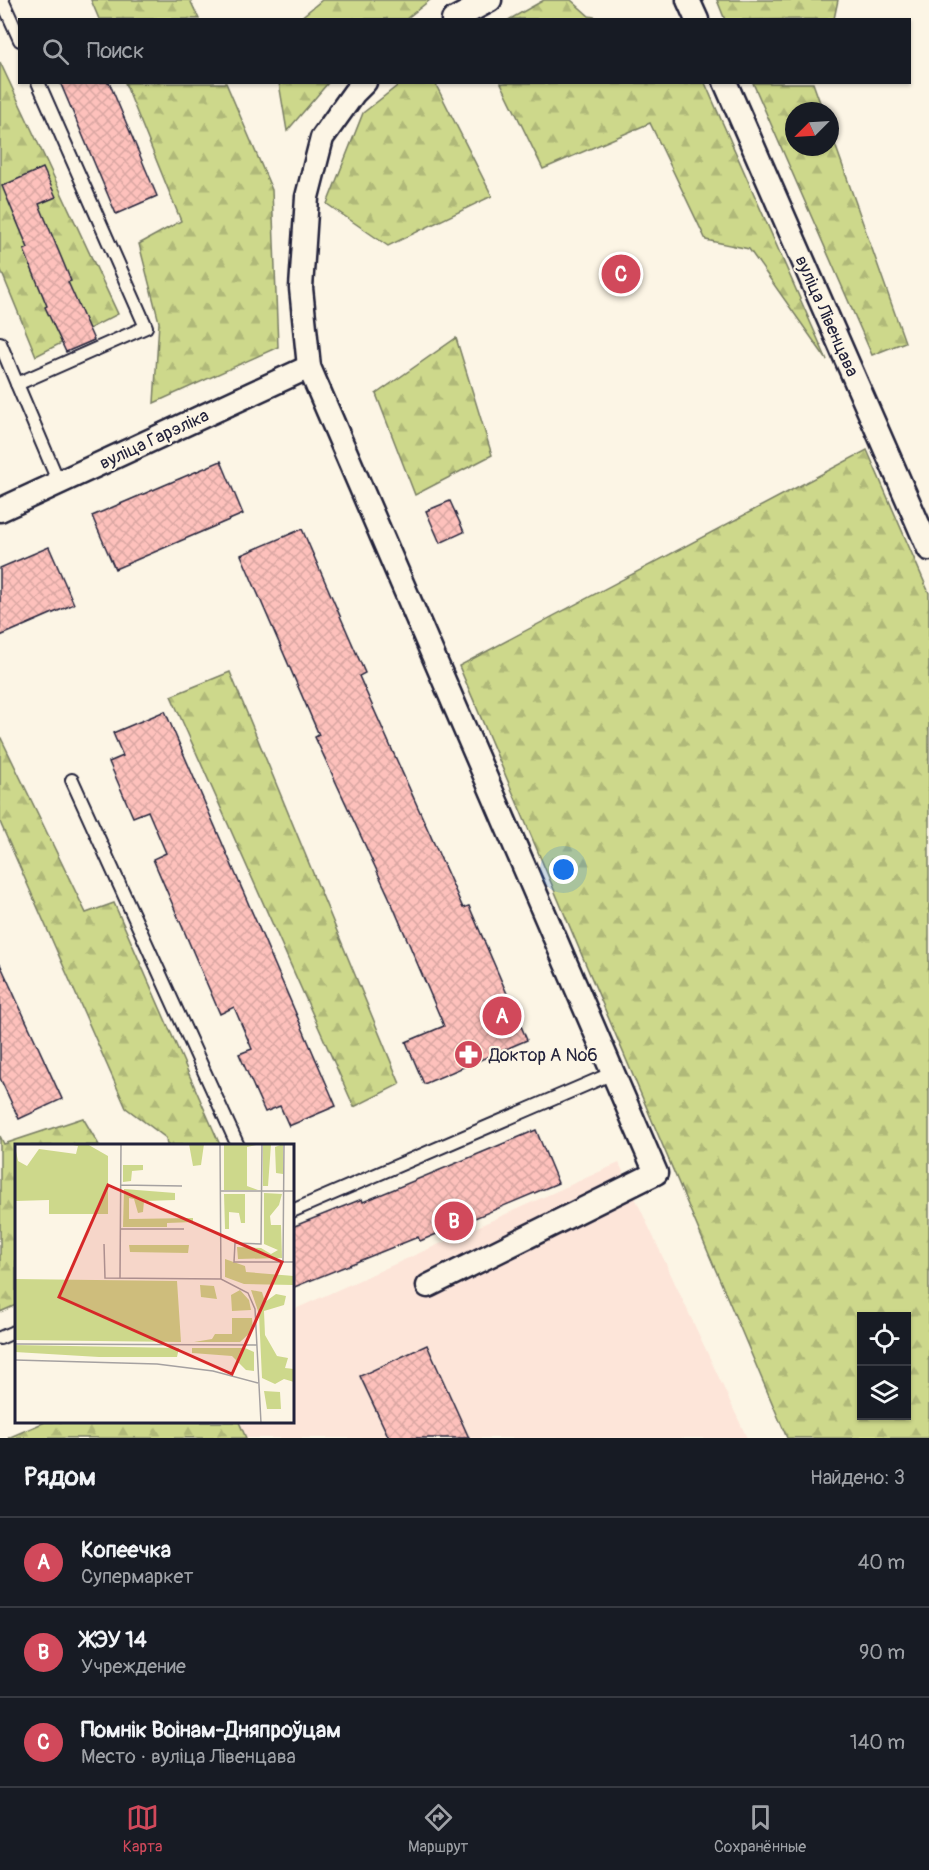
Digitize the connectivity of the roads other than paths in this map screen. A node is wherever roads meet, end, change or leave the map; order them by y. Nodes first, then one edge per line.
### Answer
1 (2, 0) edge
2 (490, 0) edge
3 (688, 0) edge
4 (457, 18) edge
5 (696, 18) edge
6 (18, 36) edge
7 (39, 84) edge
8 (362, 84) edge
9 (726, 84) edge
10 (0, 343) edge
11 (309, 367) junction
12 (17, 384) junction
13 (59, 483) junction
14 (0, 510) edge
15 (929, 549) edge
16 (72, 780) dead end
17 (613, 1073) junction
18 (237, 1144) edge
19 (294, 1210) edge
20 (428, 1286) dead end
21 (15, 1331) edge
22 (0, 1338) edge

1 - 6 lane
2 - 4 street
3 - 5 street
7 - 12 lane
8 - 11 street
9 - 15 street, вуліца Лівенцава
10 - 12 lane
11 - 13 street, вуліца Гарэліка
11 - 17 street
12 - 13 lane
13 - 14 street, вуліца Гарэліка
16 - 18 lane
17 - 19 lane
17 - 20 street
21 - 22 lane

